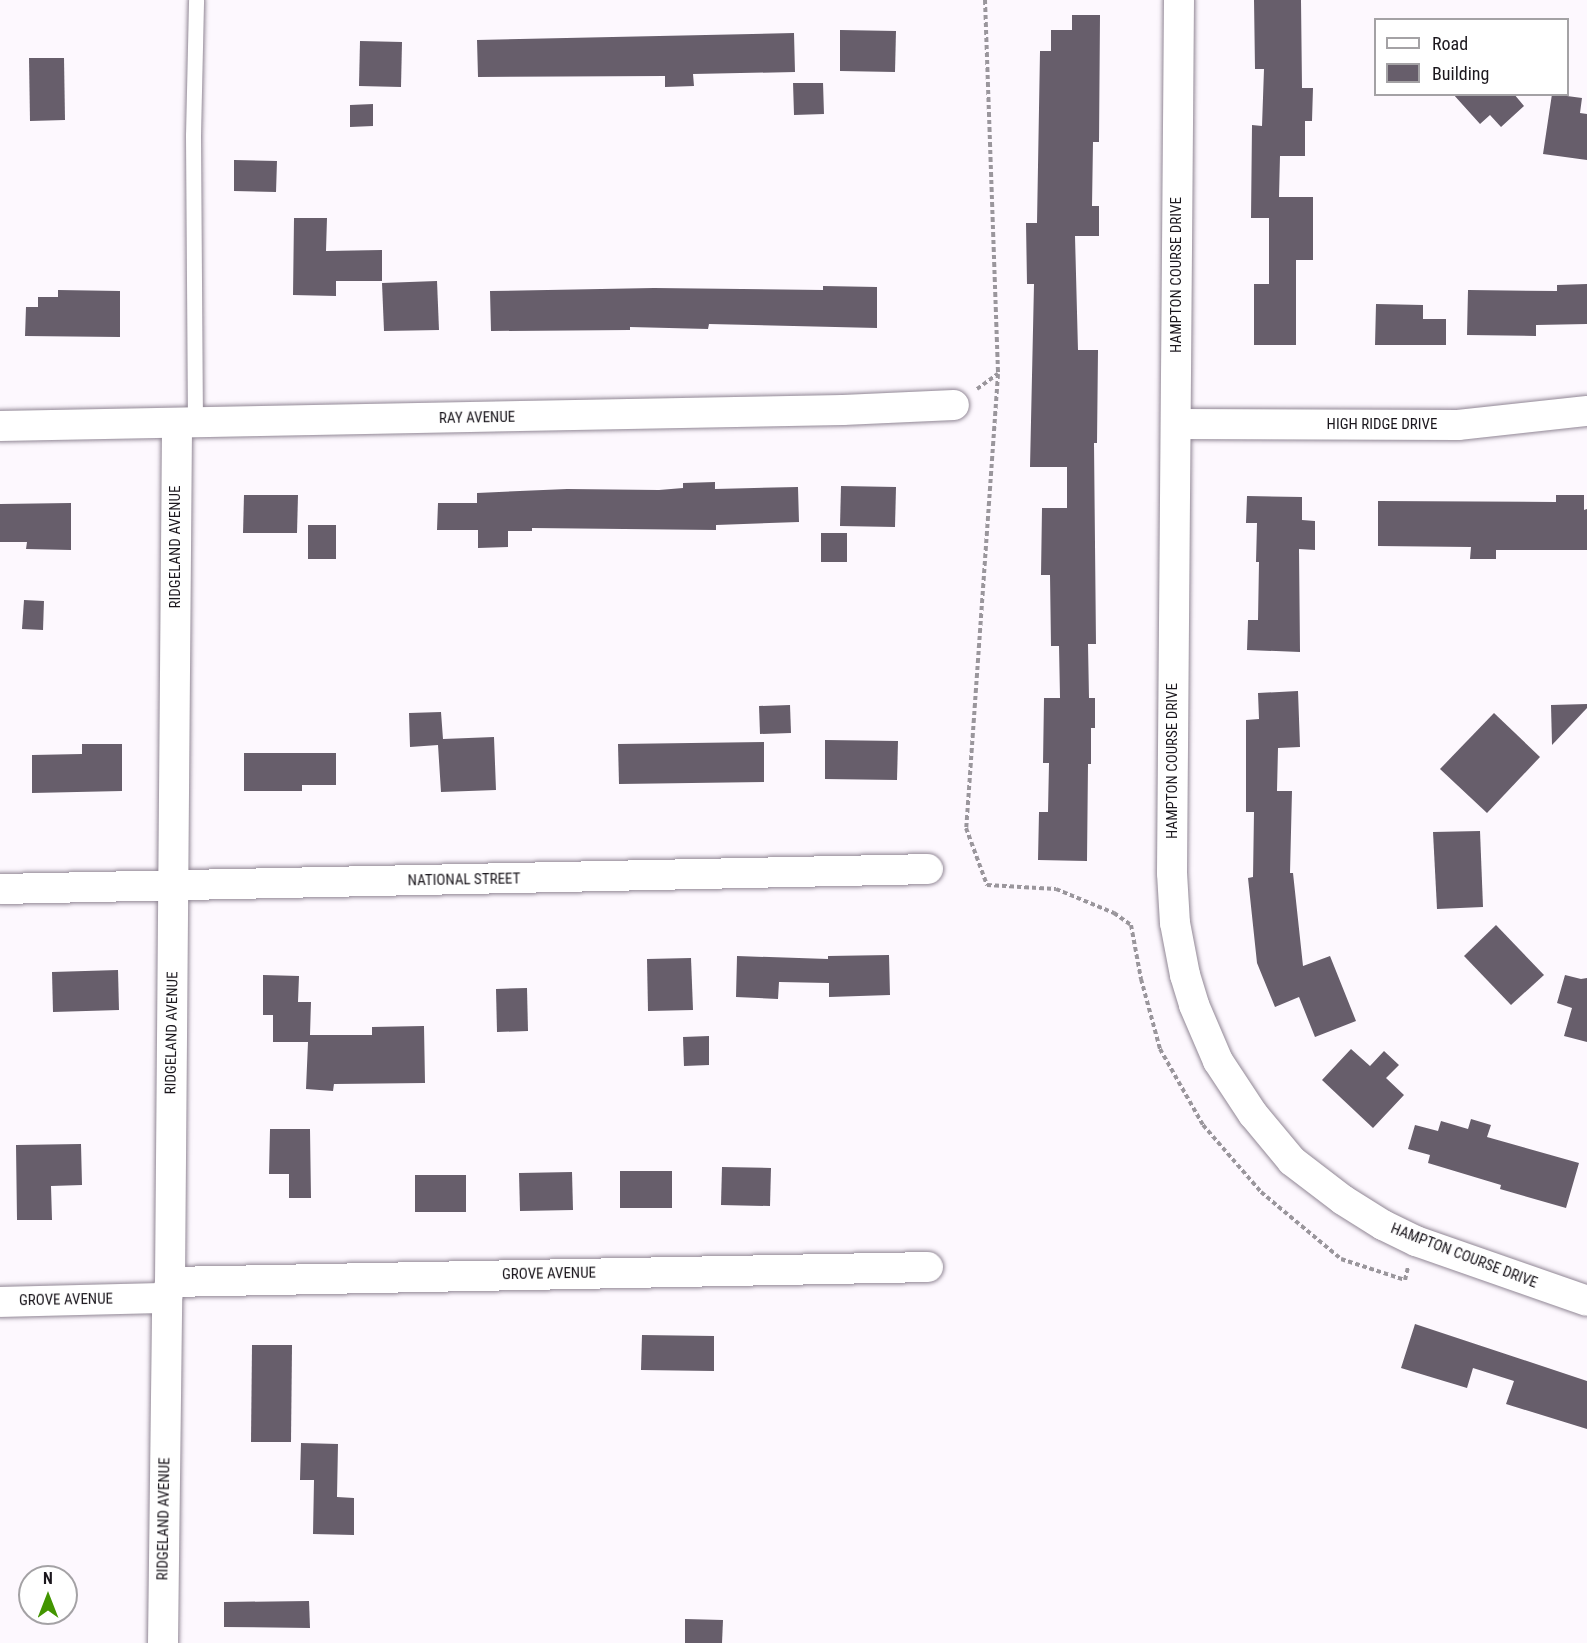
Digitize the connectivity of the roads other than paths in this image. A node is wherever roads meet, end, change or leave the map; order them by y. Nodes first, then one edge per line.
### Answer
1 (196, 0) edge
2 (1179, 0) edge
3 (954, 405) dead end
4 (1587, 411) edge
5 (186, 423) junction
6 (1176, 424) junction
7 (0, 426) edge
8 (928, 869) dead end
9 (173, 886) junction
10 (0, 889) edge
11 (928, 1268) dead end
12 (169, 1290) junction
13 (1587, 1301) edge
14 (0, 1302) edge
15 (163, 1643) edge

1 - 5 lane
2 - 6 street, HAMPTON COURSE DRIVE
3 - 5 street, RAY AVENUE
4 - 6 street, HIGH RIDGE DRIVE
5 - 7 street, RAY AVENUE
5 - 9 street, RIDGELAND AVENUE
6 - 13 street, HAMPTON COURSE DRIVE
8 - 9 street, NATIONAL STREET
9 - 10 street, NATIONAL STREET
9 - 12 street, RIDGELAND AVENUE
11 - 12 street, GROVE AVENUE
12 - 14 street, GROVE AVENUE
12 - 15 street, RIDGELAND AVENUE

